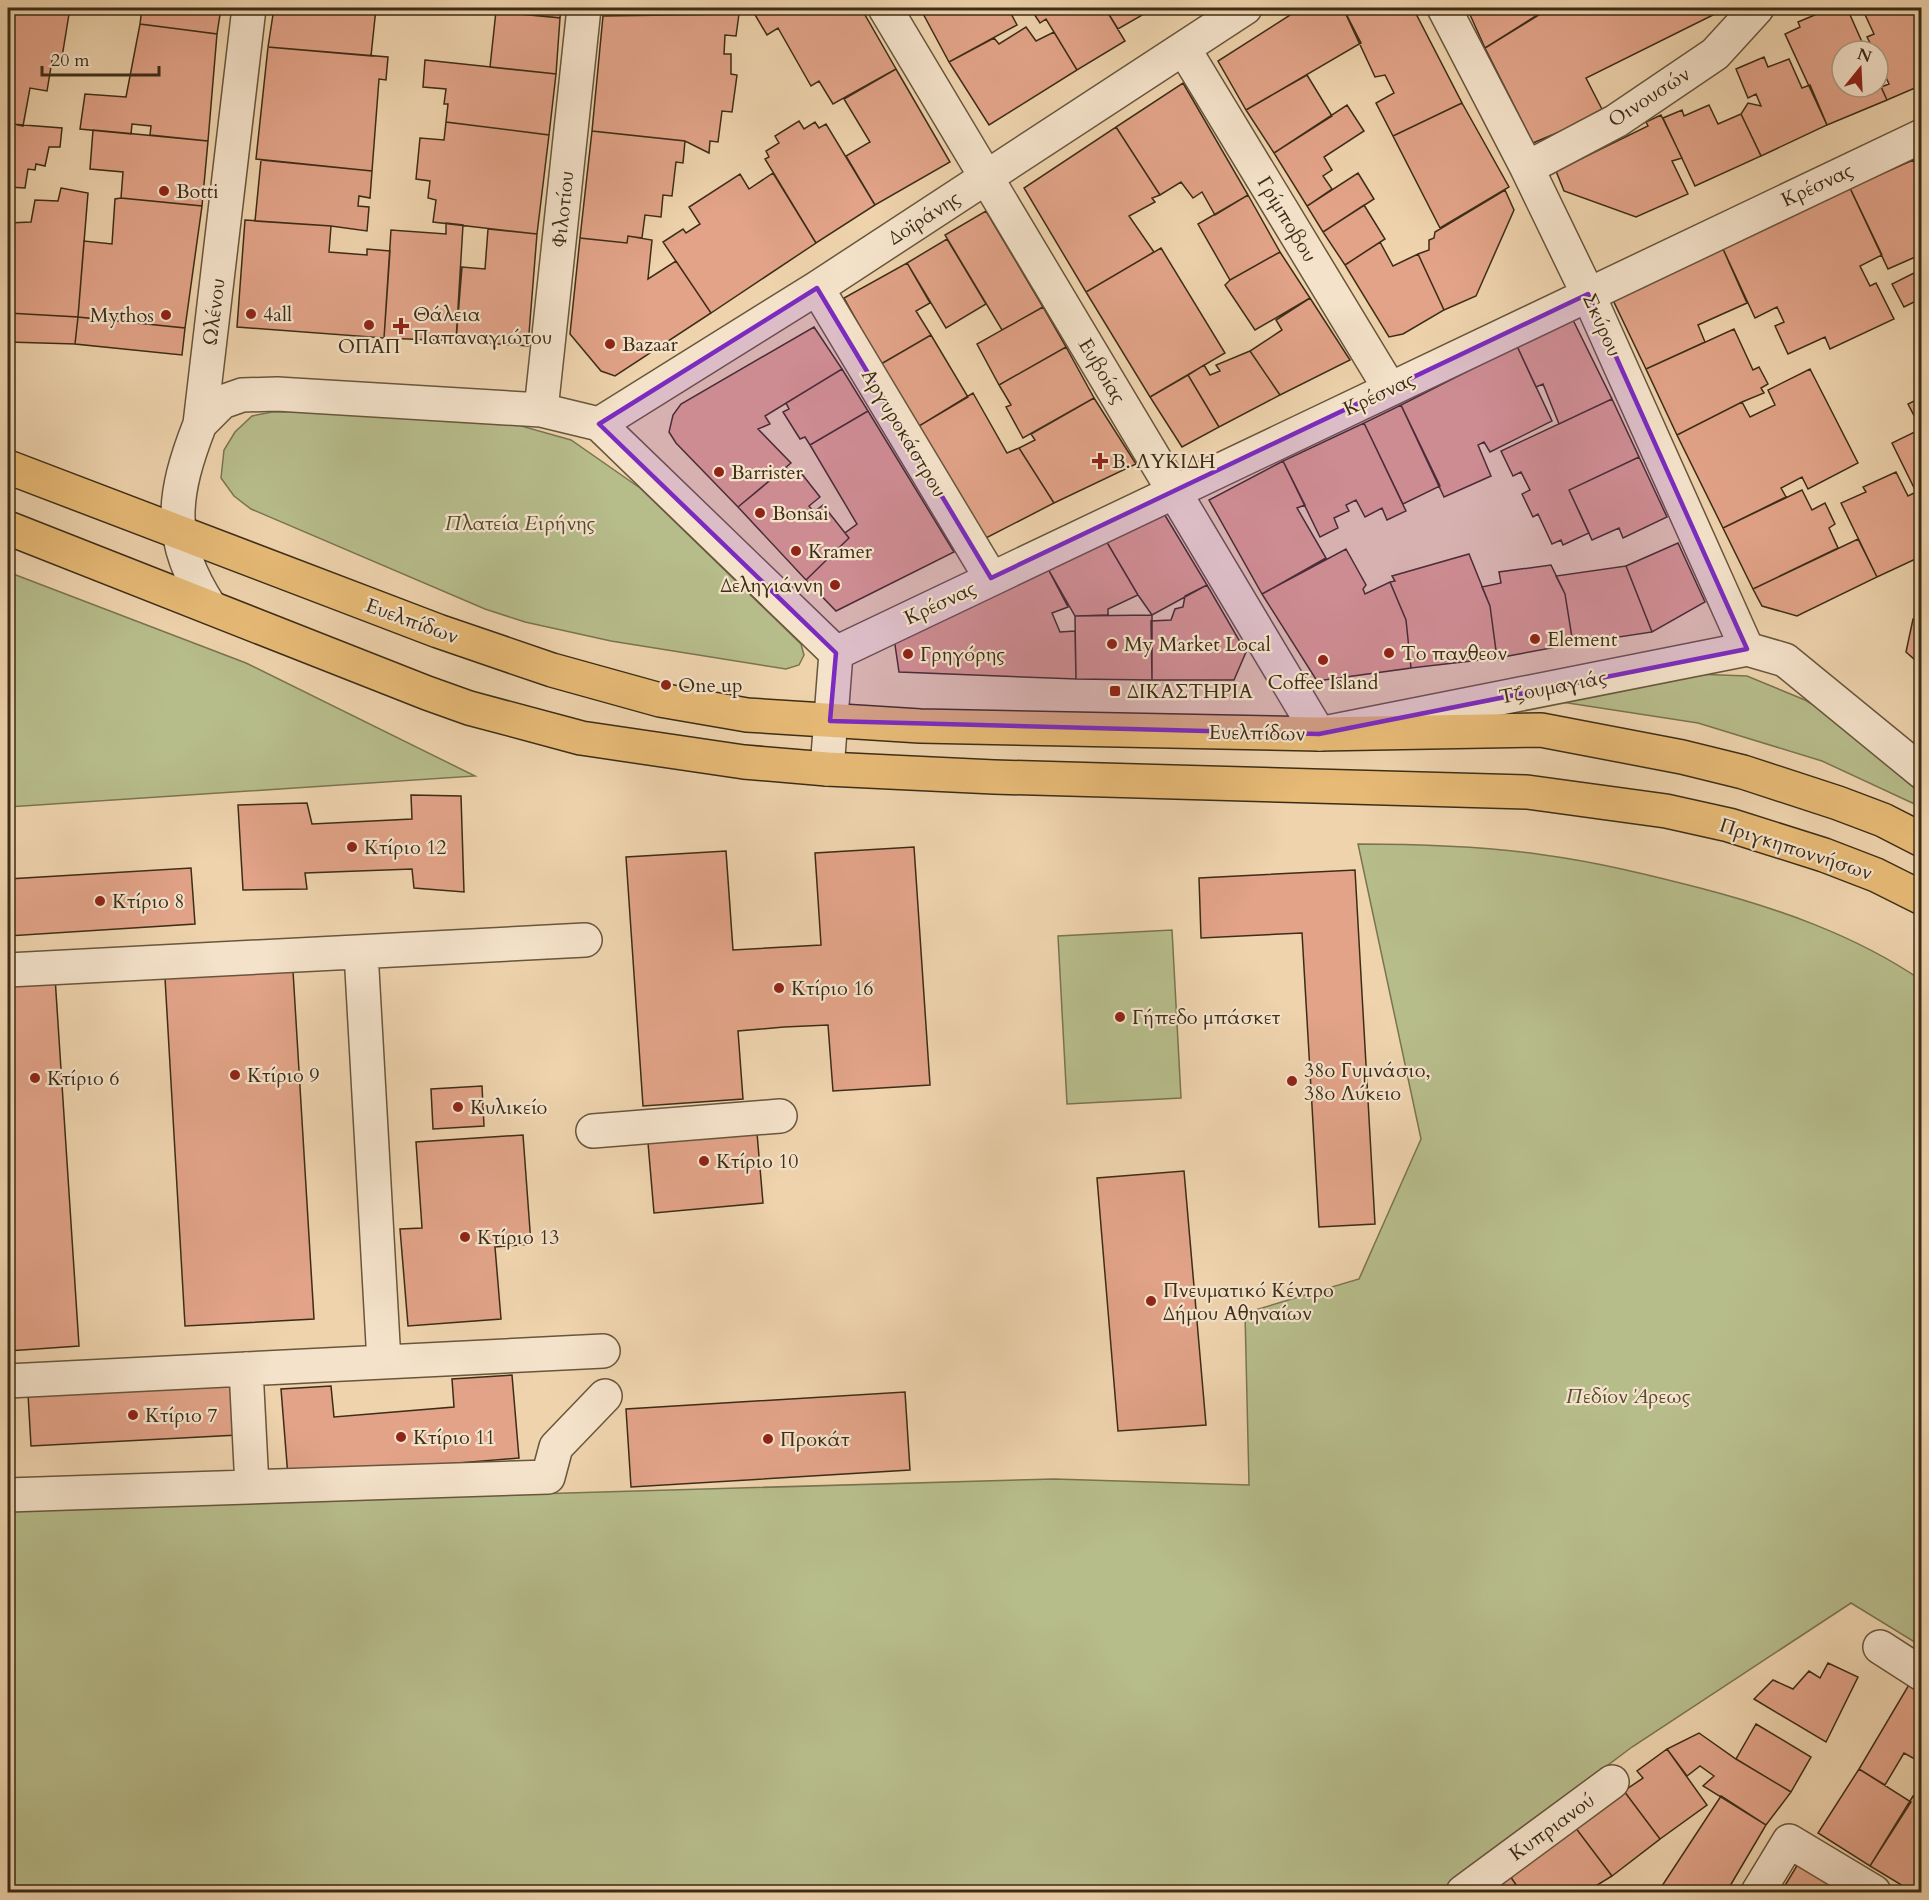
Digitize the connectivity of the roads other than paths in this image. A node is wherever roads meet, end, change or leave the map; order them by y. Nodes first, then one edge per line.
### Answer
1 (249, 8) edge
2 (584, 8) edge
3 (885, 8) edge
4 (1245, 8) edge
5 (1444, 8) edge
6 (1757, 8) edge
7 (1184, 49) junction
8 (1922, 136) edge
9 (1527, 168) junction
10 (987, 177) junction
11 (817, 288) junction
12 (1587, 294) junction
13 (1390, 389) junction
14 (541, 410) junction
15 (201, 424) junction
16 (599, 424) junction
17 (8, 467) edge
18 (1174, 491) junction
19 (8, 528) edge
20 (178, 531) junction
21 (991, 578) junction
22 (210, 607) junction
23 (1747, 649) junction
24 (836, 652) junction
25 (830, 722) junction
26 (1319, 734) junction
27 (827, 769) junction
28 (1922, 772) edge
29 (1922, 840) edge
30 (1922, 898) edge
31 (585, 940) dead end
32 (361, 952) junction
33 (8, 970) edge
34 (780, 1116) dead end
35 (593, 1131) dead end
36 (603, 1351) dead end
37 (384, 1362) junction
38 (246, 1368) junction
39 (8, 1381) edge
40 (605, 1396) dead end
41 (252, 1487) junction
42 (8, 1495) edge
43 (1880, 1647) dead end
44 (1922, 1674) edge
45 (1612, 1782) dead end
46 (1463, 1893) edge
47 (1758, 1893) edge
48 (1874, 1893) edge

1 - 15 street, Ωλένου
2 - 14 street, Φιλοτίου
3 - 10 street, Ευβοίας
4 - 7 street, Δοϊράνης
5 - 9 street, Σκύρου
6 - 9 street, Οινουσών
7 - 10 street, Δοϊράνης
7 - 13 street, Γρίμποβου
8 - 12 street, Κρέσνας
9 - 12 street, Σκύρου
10 - 11 street, Δοϊράνης
10 - 18 street, Ευβοίας
11 - 16 street, Δοϊράνης
11 - 21 street, Αργυροκάστρου
12 - 13 street, Κρέσνας
12 - 23 street, Σκύρου
13 - 18 street, Κρέσνας
14 - 15 street
14 - 16 street
15 - 20 street, Ωλένου
16 - 24 street
17 - 20 main road, Ευελπίδων
18 - 21 street, Κρέσνας
18 - 26 street, Ευβοίας
19 - 22 main road
20 - 22 street, Ωλένου
20 - 25 main road, Ευελπίδων
21 - 24 street, Κρέσνας
22 - 27 main road
23 - 26 street, Τζουμαγιάς
23 - 28 street, Τζουμαγιάς
24 - 25 street
25 - 26 main road, Ευελπίδων
25 - 27 street
26 - 29 main road, Ευελπίδων
27 - 30 main road, Πριγκηποννήσων
31 - 32 street
32 - 33 street
32 - 37 street
34 - 35 street
36 - 37 street
37 - 38 street
38 - 39 street
38 - 41 street
40 - 41 street
41 - 42 street
43 - 44 street
45 - 46 street, Κυπριανού
47 - 48 street

